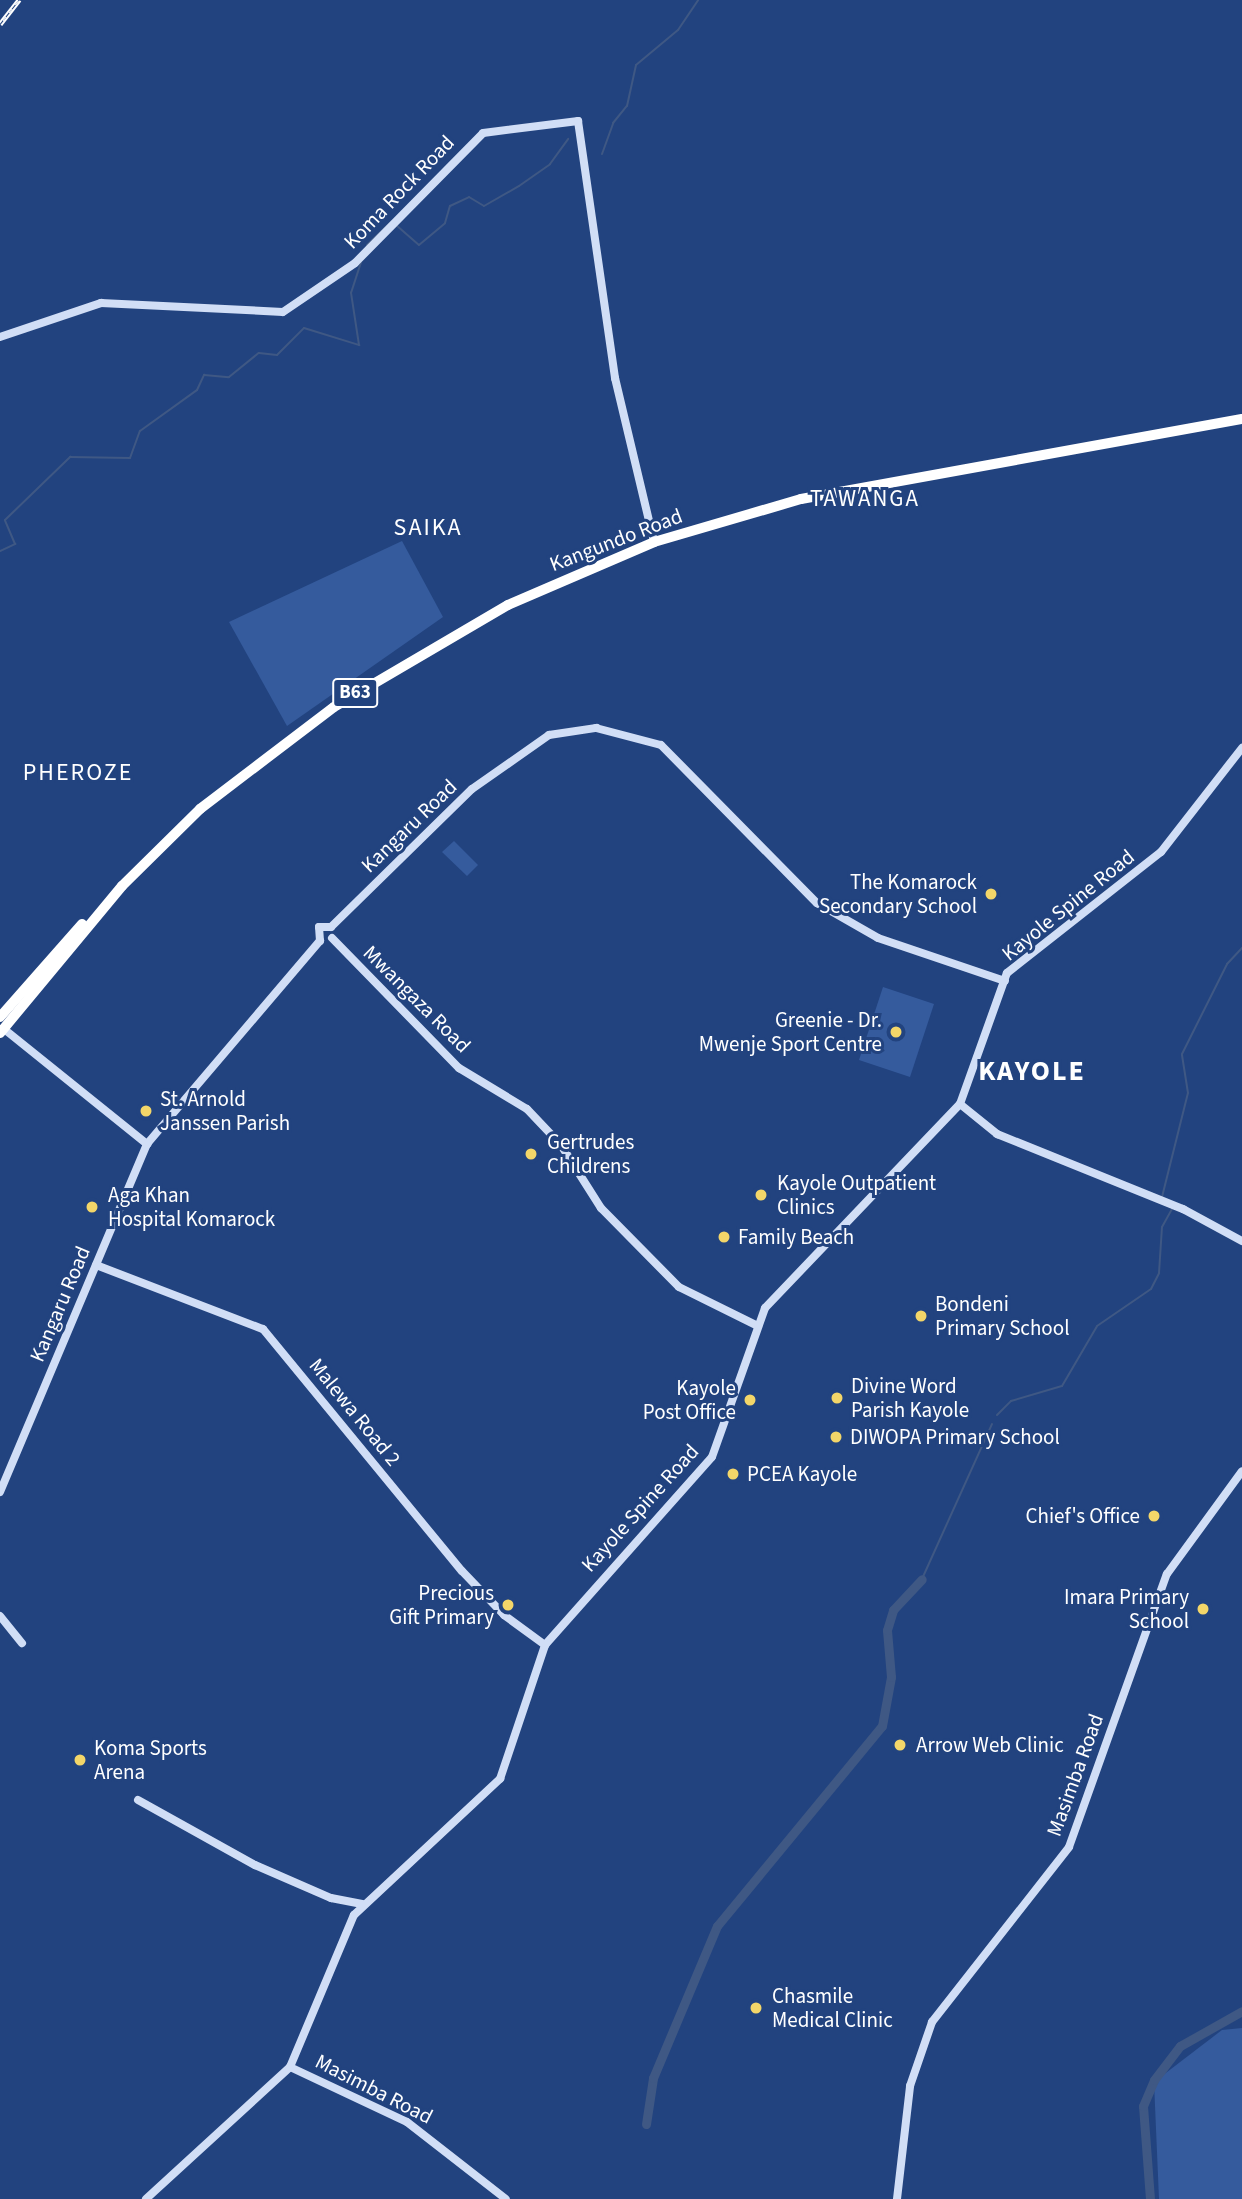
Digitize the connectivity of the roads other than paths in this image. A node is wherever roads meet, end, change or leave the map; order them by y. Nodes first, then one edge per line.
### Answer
1 (0, 337) edge
2 (1242, 419) edge
3 (654, 542) junction
4 (1242, 748) edge
5 (101, 910) junction
6 (331, 927) junction
7 (332, 938) junction
8 (320, 940) junction
9 (1005, 981) junction
10 (0, 1017) edge
11 (2, 1031) edge
12 (960, 1104) junction
13 (147, 1144) junction
14 (1242, 1241) edge
15 (96, 1265) junction
16 (756, 1325) junction
17 (1242, 1471) edge
18 (0, 1492) edge
19 (0, 1616) edge
20 (22, 1643) dead end
21 (545, 1645) junction
22 (138, 1800) dead end
23 (363, 1904) junction
24 (290, 2067) junction
25 (146, 2199) edge
26 (506, 2199) edge
27 (897, 2199) edge

1 - 3 main road, Koma Rock Road
2 - 3 highway, Kangundo Road / B63
3 - 5 highway, Kangundo Road / B63
4 - 9 main road, Kayole Spine Road
5 - 10 highway, Kangundo Road / B63
5 - 11 highway, Kangundo Road / B63
6 - 7 main road
6 - 8 main road, Kangaru Road
6 - 9 main road, Kangaru Road
7 - 8 main road
7 - 16 main road, Mwangaza Road
8 - 13 main road, Kangaru Road
9 - 12 main road, Kayole Spine Road
11 - 13 main road
12 - 14 main road
12 - 16 main road, Kayole Spine Road
13 - 15 main road, Kangaru Road
15 - 18 main road, Kangaru Road
15 - 21 main road, Malewa Road 2
16 - 21 main road, Kayole Spine Road
17 - 27 main road, Masimba Road
19 - 20 main road
21 - 23 main road, Kayole Spine Road
22 - 23 main road
23 - 24 main road, Kayole Spine Road
24 - 25 main road, Kayole Spine Road
24 - 26 main road, Masimba Road

